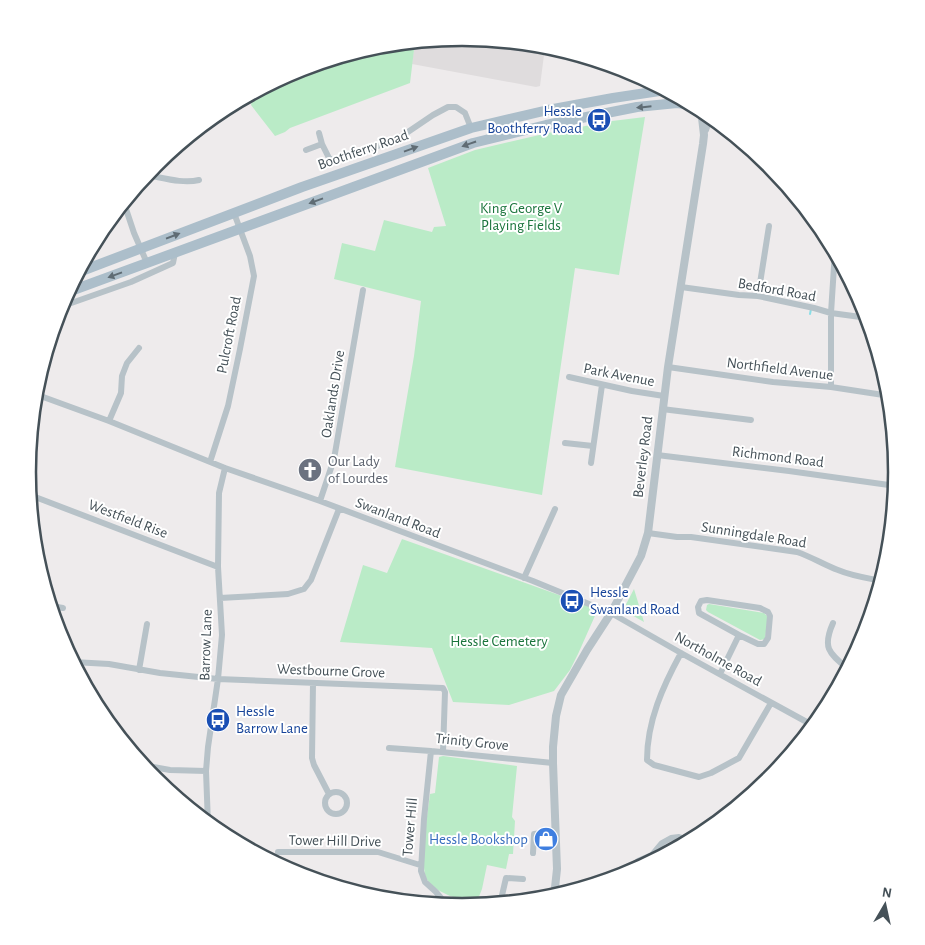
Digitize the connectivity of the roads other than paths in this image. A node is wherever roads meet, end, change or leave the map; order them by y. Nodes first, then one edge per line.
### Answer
1 (654, 92) edge
2 (676, 103) edge
3 (702, 120) edge
4 (708, 124) edge
5 (471, 128) junction
6 (319, 133) dead end
7 (704, 135) junction
8 (322, 144) junction
9 (306, 150) dead end
10 (156, 177) edge
11 (199, 180) dead end
12 (127, 210) edge
13 (234, 213) junction
14 (769, 226) dead end
15 (240, 229) junction
16 (141, 248) junction
17 (175, 253) junction
18 (147, 263) junction
19 (834, 263) edge
20 (88, 268) edge
21 (681, 287) junction
22 (78, 288) edge
23 (363, 290) dead end
24 (758, 296) junction
25 (72, 303) edge
26 (831, 313) junction
27 (859, 317) edge
28 (139, 348) dead end
29 (668, 367) junction
30 (569, 378) dead end
31 (602, 385) junction
32 (831, 387) junction
33 (882, 395) edge
34 (664, 396) junction
35 (43, 397) edge
36 (662, 409) junction
37 (751, 420) dead end
38 (109, 421) junction
39 (565, 442) dead end
40 (593, 446) junction
41 (657, 455) junction
42 (210, 462) junction
43 (591, 462) dead end
44 (225, 468) junction
45 (889, 485) edge
46 (37, 497) edge
47 (320, 501) junction
48 (339, 509) junction
49 (555, 509) dead end
50 (648, 532) junction
51 (218, 567) junction
52 (524, 578) junction
53 (875, 579) edge
54 (220, 598) junction
55 (58, 607) edge
56 (63, 608) dead end
57 (611, 613) junction
58 (833, 623) dead end
59 (147, 624) dead end
60 (739, 635) junction
61 (681, 653) junction
62 (81, 662) edge
63 (843, 665) edge
64 (139, 670) junction
65 (720, 674) junction
66 (218, 679) junction
67 (313, 683) junction
68 (770, 703) junction
69 (808, 723) edge
70 (389, 748) dead end
71 (430, 751) junction
72 (443, 752) junction
73 (553, 763) junction
74 (155, 767) edge
75 (206, 771) junction
76 (329, 794) dead end
77 (208, 814) edge
78 (556, 831) junction
79 (682, 838) edge
80 (278, 852) dead end
81 (533, 853) dead end
82 (653, 854) edge
83 (420, 865) junction
84 (523, 879) dead end
85 (555, 889) edge
86 (502, 897) edge
87 (441, 898) edge

1 - 5 main road, Boothferry Road
2 -> 15 main road, Boothferry Road
3 - 7 street, Beverley Road
4 - 7 street, Beverley Road
5 - 8 street
13 -> 5 main road, Boothferry Road
6 - 8 street
7 - 21 street, Beverley Road
8 - 9 street
10 - 11 street
12 - 16 street
13 - 15 street, Pulcroft Road
16 -> 13 main road, Boothferry Road
14 - 24 street
15 - 17 main road, Boothferry Road
15 - 42 street, Pulcroft Road
16 - 18 street
16 - 20 main road, Boothferry Road
17 - 18 main road, Boothferry Road
17 - 25 street, Boothferry Road
18 -> 22 main road, Boothferry Road
19 - 26 street
21 - 24 street, Bedford Road
21 - 29 street, Beverley Road
23 - 47 street, Oaklands Drive
24 - 26 street, Bedford Road
26 - 27 street, Bedford Road
26 - 32 street
28 - 38 street
29 - 32 street, Northfield Avenue
29 - 34 street, Beverley Road
30 - 31 street, Park Avenue
31 - 34 street, Park Avenue
31 - 40 street
32 - 33 street, Northfield Avenue
34 - 36 street, Beverley Road
35 - 38 street, Swanland Road
36 - 37 street
36 - 41 street, Beverley Road
38 - 42 street, Swanland Road
39 - 40 street
40 - 43 street
41 - 45 street, Richmond Road
41 - 50 street, Beverley Road
42 - 44 street, Swanland Road
44 - 47 street, Swanland Road
44 - 51 street, Barrow Lane
46 - 51 street, Westfield Rise
47 - 48 street, Swanland Road
48 - 52 street, Swanland Road
48 - 54 street
49 - 52 street
50 - 53 street, Sunningdale Road
50 - 57 street, Beverley Road
51 - 54 street, Barrow Lane
52 - 57 street, Swanland Road
54 - 66 street, Barrow Lane
55 - 56 street
57 - 61 street, Northolme Road
57 - 73 street, Beverley Road
58 - 63 street
59 - 64 street
60 - 60 street
60 - 65 street
61 - 65 street, Northolme Road
61 - 68 street
62 - 64 street, Westbourne Grove
64 - 66 street, Westbourne Grove
65 - 68 street, Northolme Road
66 - 67 street, Westbourne Grove
66 - 75 street, Barrow Lane
67 - 72 street, Westbourne Grove
67 - 76 street
68 - 69 street, Northolme Road
70 - 71 street, Trinity Grove
71 - 72 street, Trinity Grove
71 - 83 street, Tower Hill
72 - 73 street, Trinity Grove
73 - 78 street, Beverley Road
74 - 75 street
75 - 77 street, Barrow Lane
78 - 81 street
78 - 85 street, Beverley Road
79 - 82 street
80 - 83 street, Tower Hill Drive
83 - 87 street, Tower Hill
84 - 86 street

